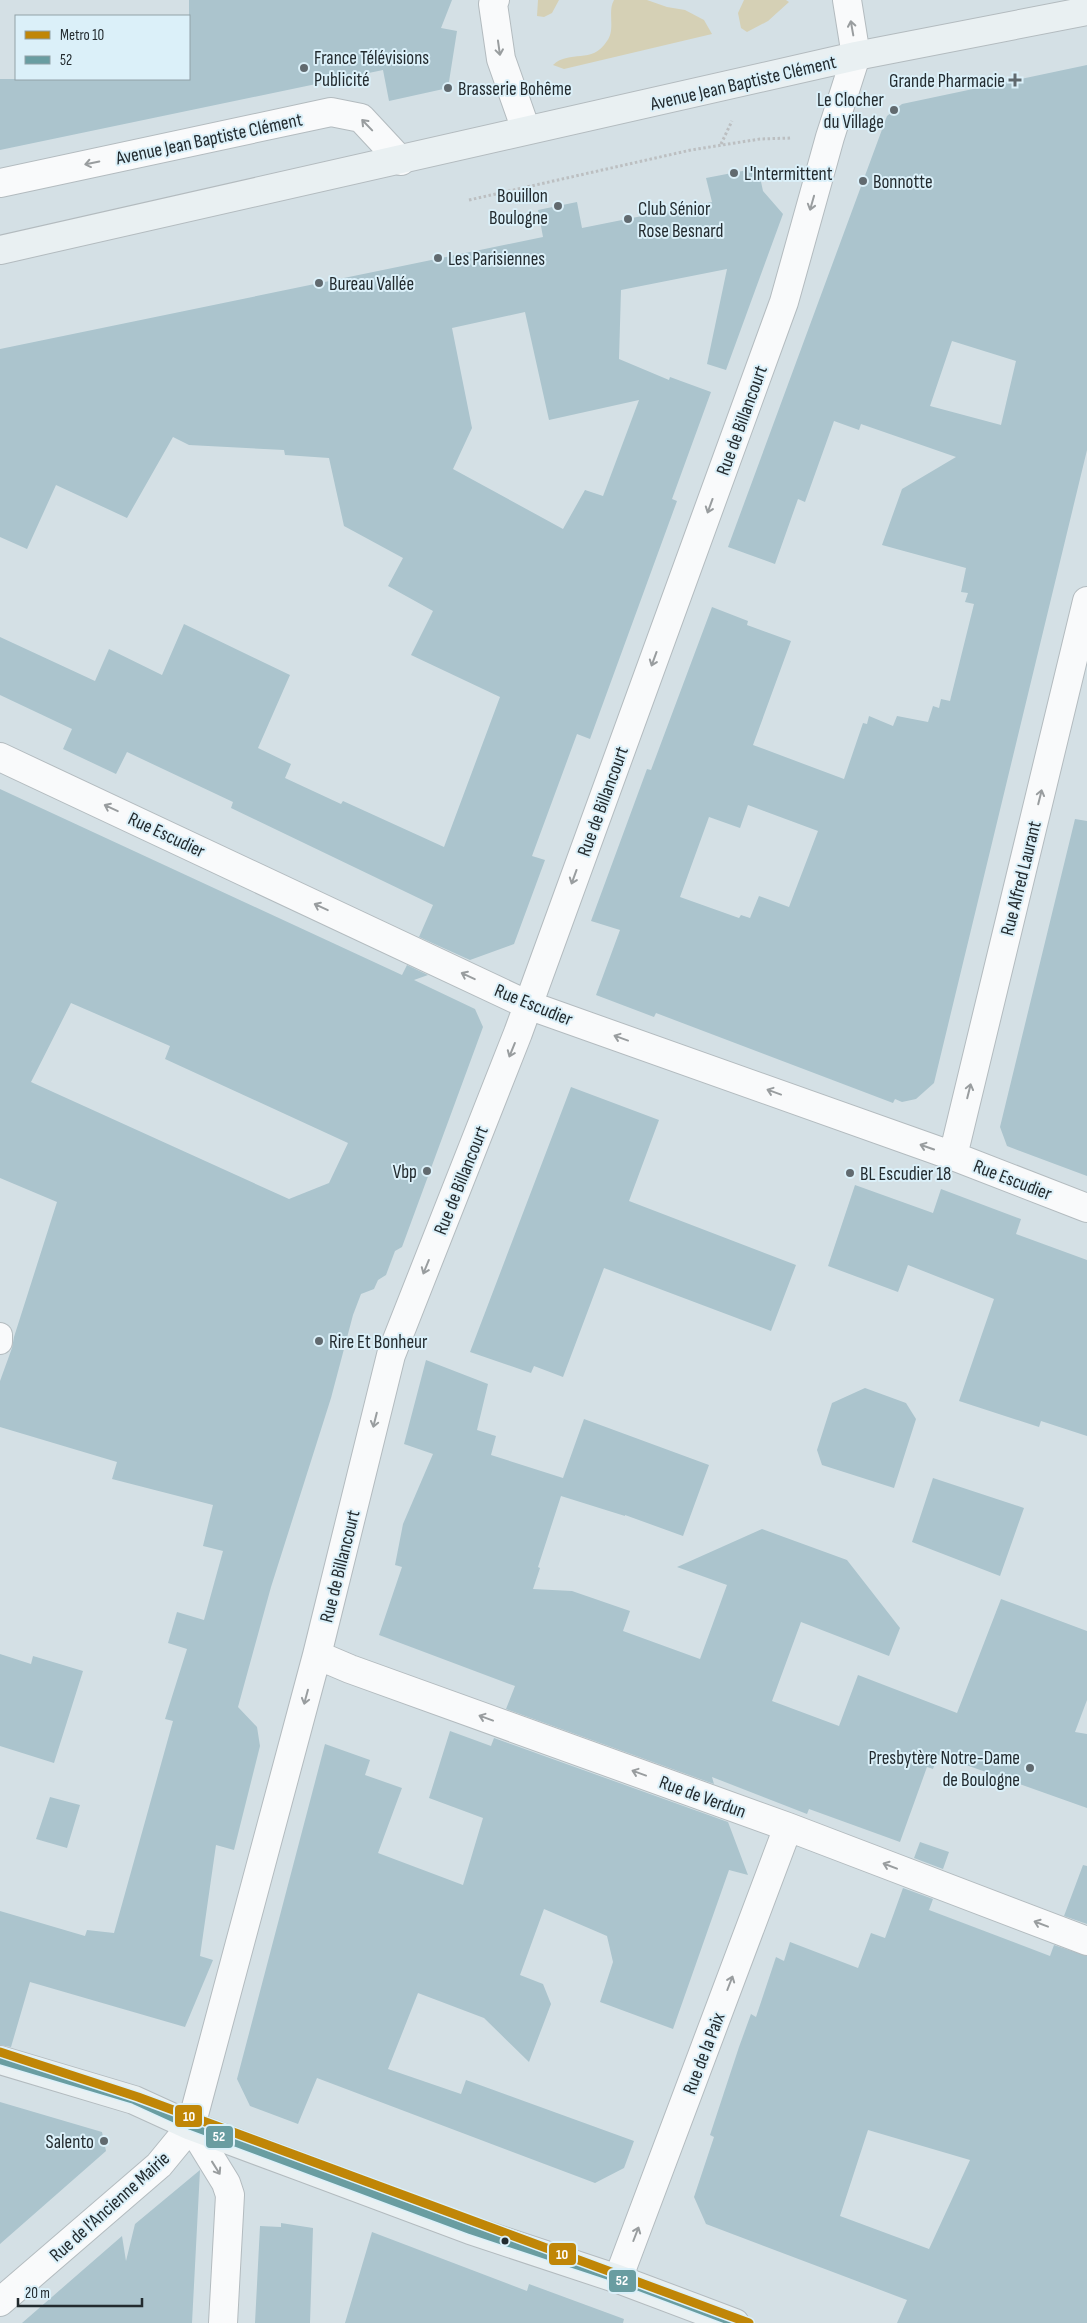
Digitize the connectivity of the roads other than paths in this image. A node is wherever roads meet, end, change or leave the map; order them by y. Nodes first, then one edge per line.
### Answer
1 (495, 0) edge
2 (847, 0) edge
3 (1087, 12) edge
4 (856, 56) junction
5 (526, 130) junction
6 (401, 161) junction
7 (0, 183) edge
8 (0, 250) edge
9 (1087, 601) edge
10 (0, 757) edge
11 (528, 1004) junction
12 (954, 1156) junction
13 (1087, 1208) edge
14 (0, 1335) edge
15 (0, 1342) edge
16 (317, 1655) junction
17 (788, 1827) junction
18 (1087, 1941) edge
19 (0, 2060) edge
20 (191, 2126) junction
21 (618, 2279) junction
22 (0, 2302) edge
23 (223, 2323) edge
24 (735, 2323) edge

1 -> 5 street
4 -> 2 street
3 - 4 main road, Avenue Jean Baptiste Clément
4 - 5 main road, Avenue Jean Baptiste Clément
4 -> 11 street, Rue de Billancourt
5 - 6 main road, Avenue Jean Baptiste Clément
6 -> 7 street, Avenue Jean Baptiste Clément
6 - 8 main road, Avenue Jean Baptiste Clément
12 -> 9 street, Rue Alfred Laurant
11 -> 10 street, Rue Escudier
12 -> 11 street, Rue Escudier
11 -> 16 street, Rue de Billancourt
12 - 13 street, Rue Escudier
14 - 15 lane
17 -> 16 street, Rue de Verdun
16 -> 20 street, Rue de Billancourt
18 -> 17 street, Rue de Verdun
21 -> 17 street, Rue de la Paix
19 - 20 main road
20 - 21 main road
20 - 22 street, Rue de l'Ancienne Mairie
20 -> 23 street
21 - 24 main road

